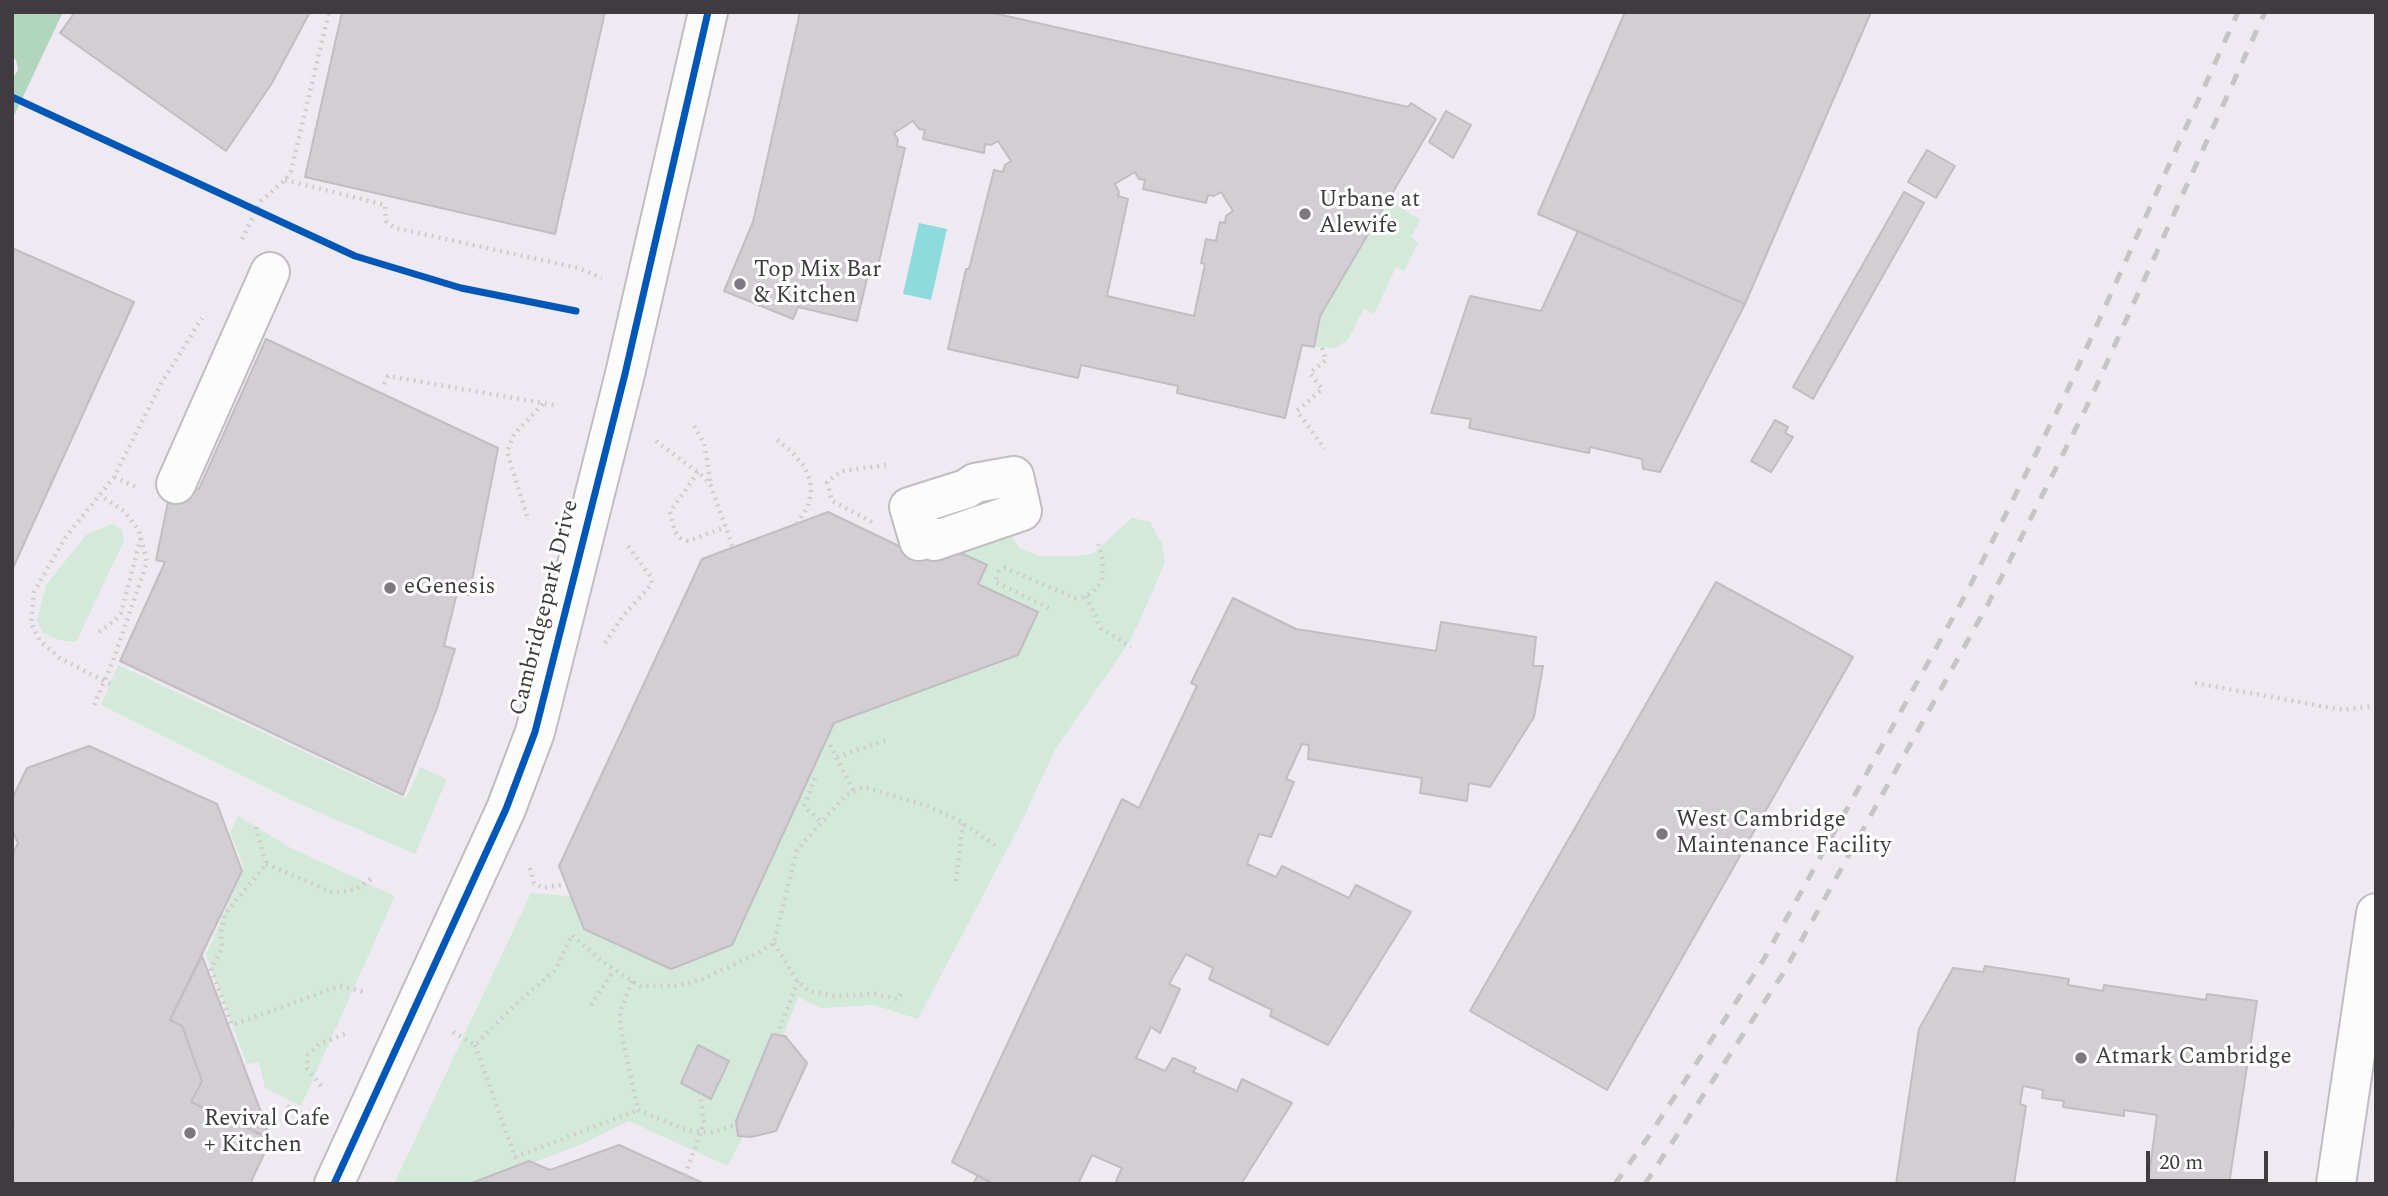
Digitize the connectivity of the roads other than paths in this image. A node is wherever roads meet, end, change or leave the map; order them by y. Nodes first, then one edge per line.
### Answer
1 (708, 12) edge
2 (270, 272) dead end
3 (176, 484) dead end
4 (2376, 913) edge
5 (334, 1184) edge
6 (2336, 1184) edge

1 - 5 street, Cambridgepark Drive
2 - 3 street
4 - 6 street

